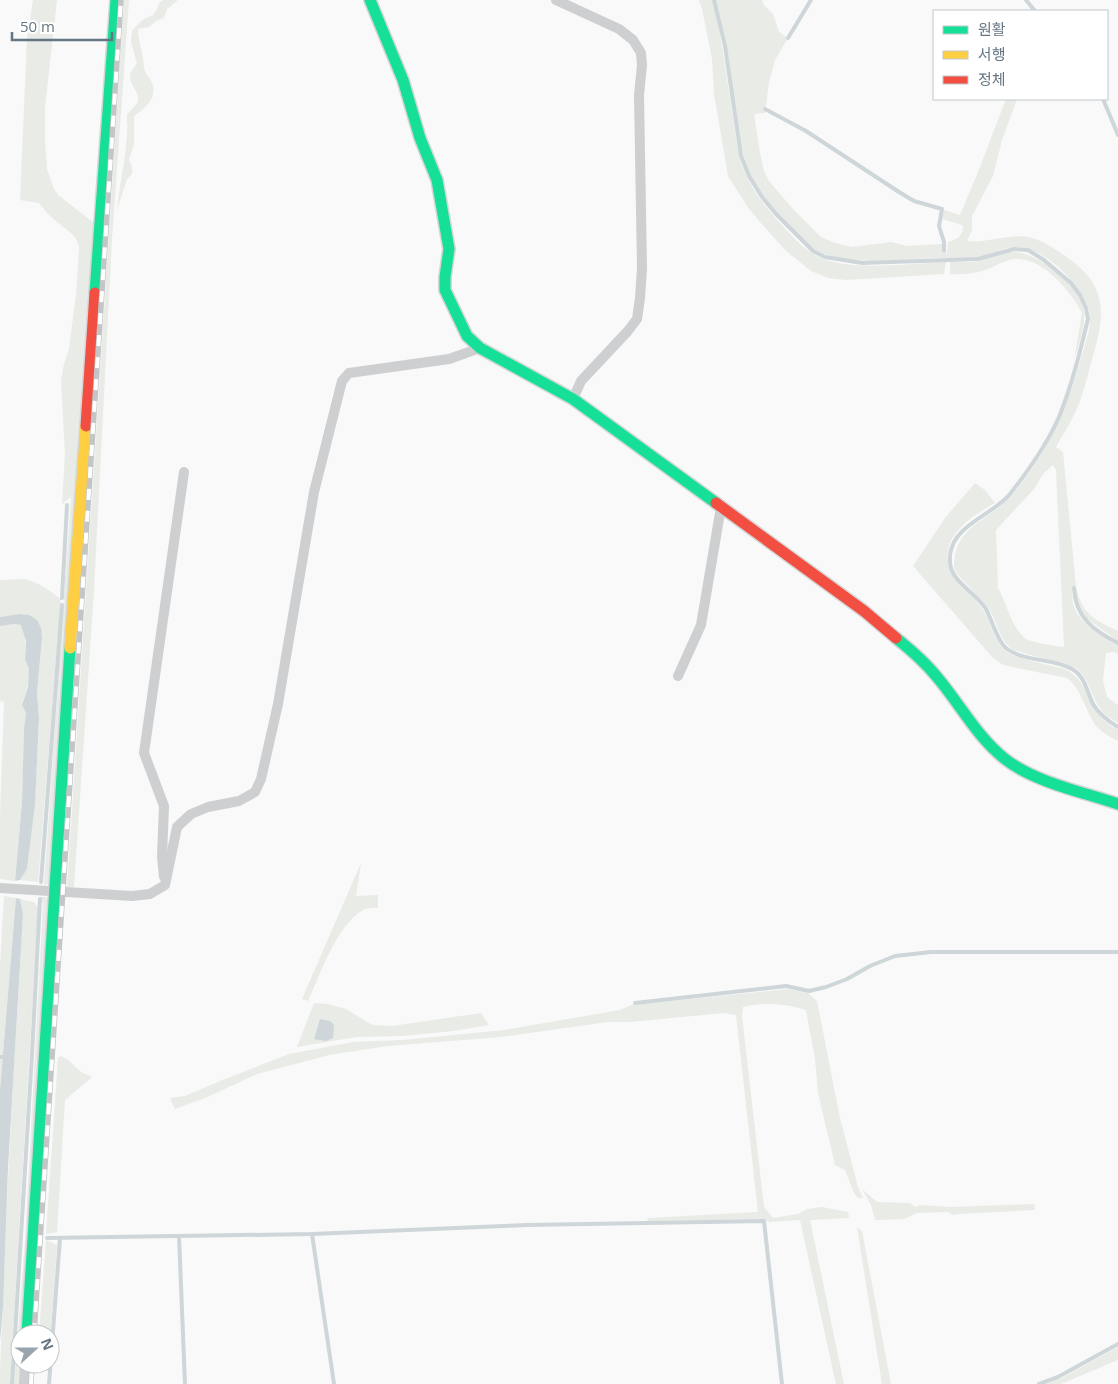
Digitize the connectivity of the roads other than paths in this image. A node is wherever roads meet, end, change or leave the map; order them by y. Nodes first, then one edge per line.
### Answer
1 (116, 0) edge
2 (370, 0) edge
3 (556, 0) edge
4 (480, 348) junction
5 (573, 399) junction
6 (184, 472) dead end
7 (721, 506) junction
8 (678, 676) dead end
9 (1118, 804) edge
10 (165, 885) junction
11 (0, 888) edge
12 (54, 892) junction
13 (28, 1324) edge

1 - 12 street
2 - 4 street
3 - 5 street
4 - 5 street
4 - 10 street
5 - 7 street
6 - 10 street
7 - 8 street
7 - 9 street
10 - 12 street
11 - 12 street
12 - 13 street

